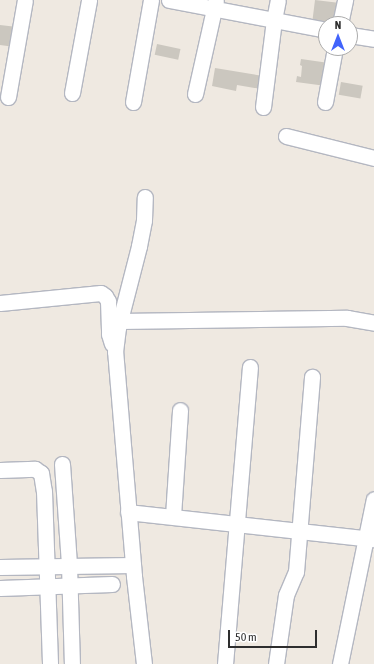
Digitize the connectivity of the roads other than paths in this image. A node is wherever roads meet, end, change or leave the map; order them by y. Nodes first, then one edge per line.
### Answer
1 (25, 0) edge
2 (89, 0) edge
3 (151, 0) edge
4 (169, 0) edge
5 (278, 0) edge
6 (345, 0) edge
7 (215, 4) edge
8 (342, 16) edge
9 (274, 20) junction
10 (318, 28) edge
11 (358, 36) edge
12 (374, 39) edge
13 (334, 56) edge
14 (72, 93) dead end
15 (195, 94) dead end
16 (8, 97) dead end
17 (133, 102) dead end
18 (325, 102) dead end
19 (263, 107) dead end
20 (286, 136) dead end
21 (374, 158) edge
22 (145, 197) dead end
23 (0, 303) edge
24 (120, 321) junction
25 (374, 323) edge
26 (115, 352) junction
27 (250, 367) dead end
28 (312, 377) dead end
29 (180, 410) dead end
30 (62, 464) dead end
31 (0, 470) edge
32 (374, 499) edge
33 (128, 512) junction
34 (173, 516) junction
35 (237, 522) junction
36 (299, 530) junction
37 (370, 538) edge
38 (133, 564) junction
39 (69, 565) junction
40 (46, 566) junction
41 (0, 567) edge
42 (112, 584) dead end
43 (70, 586) junction
44 (47, 587) junction
45 (0, 588) edge
46 (50, 664) edge
47 (72, 664) edge
48 (144, 664) edge
49 (225, 664) edge
50 (276, 664) edge
51 (340, 664) edge

1 - 16 street
2 - 14 street
3 - 17 street
4 - 7 street
5 - 9 street
6 - 8 street
7 - 9 street
7 - 15 street
9 - 10 street
9 - 19 street
11 - 12 street
13 - 18 street
20 - 21 street
22 - 24 street
23 - 26 street
24 - 25 street
24 - 26 street
26 - 33 street
27 - 35 street
28 - 36 street
29 - 34 street
30 - 39 street
31 - 40 street
32 - 37 street
33 - 34 street
33 - 38 street
34 - 35 street
35 - 36 street
35 - 49 street
36 - 37 street
36 - 50 street
37 - 51 street
38 - 39 street
38 - 48 street
39 - 40 street
39 - 43 street
40 - 41 street
40 - 44 street
42 - 43 street
43 - 44 street
43 - 47 street
44 - 45 street
44 - 46 street

